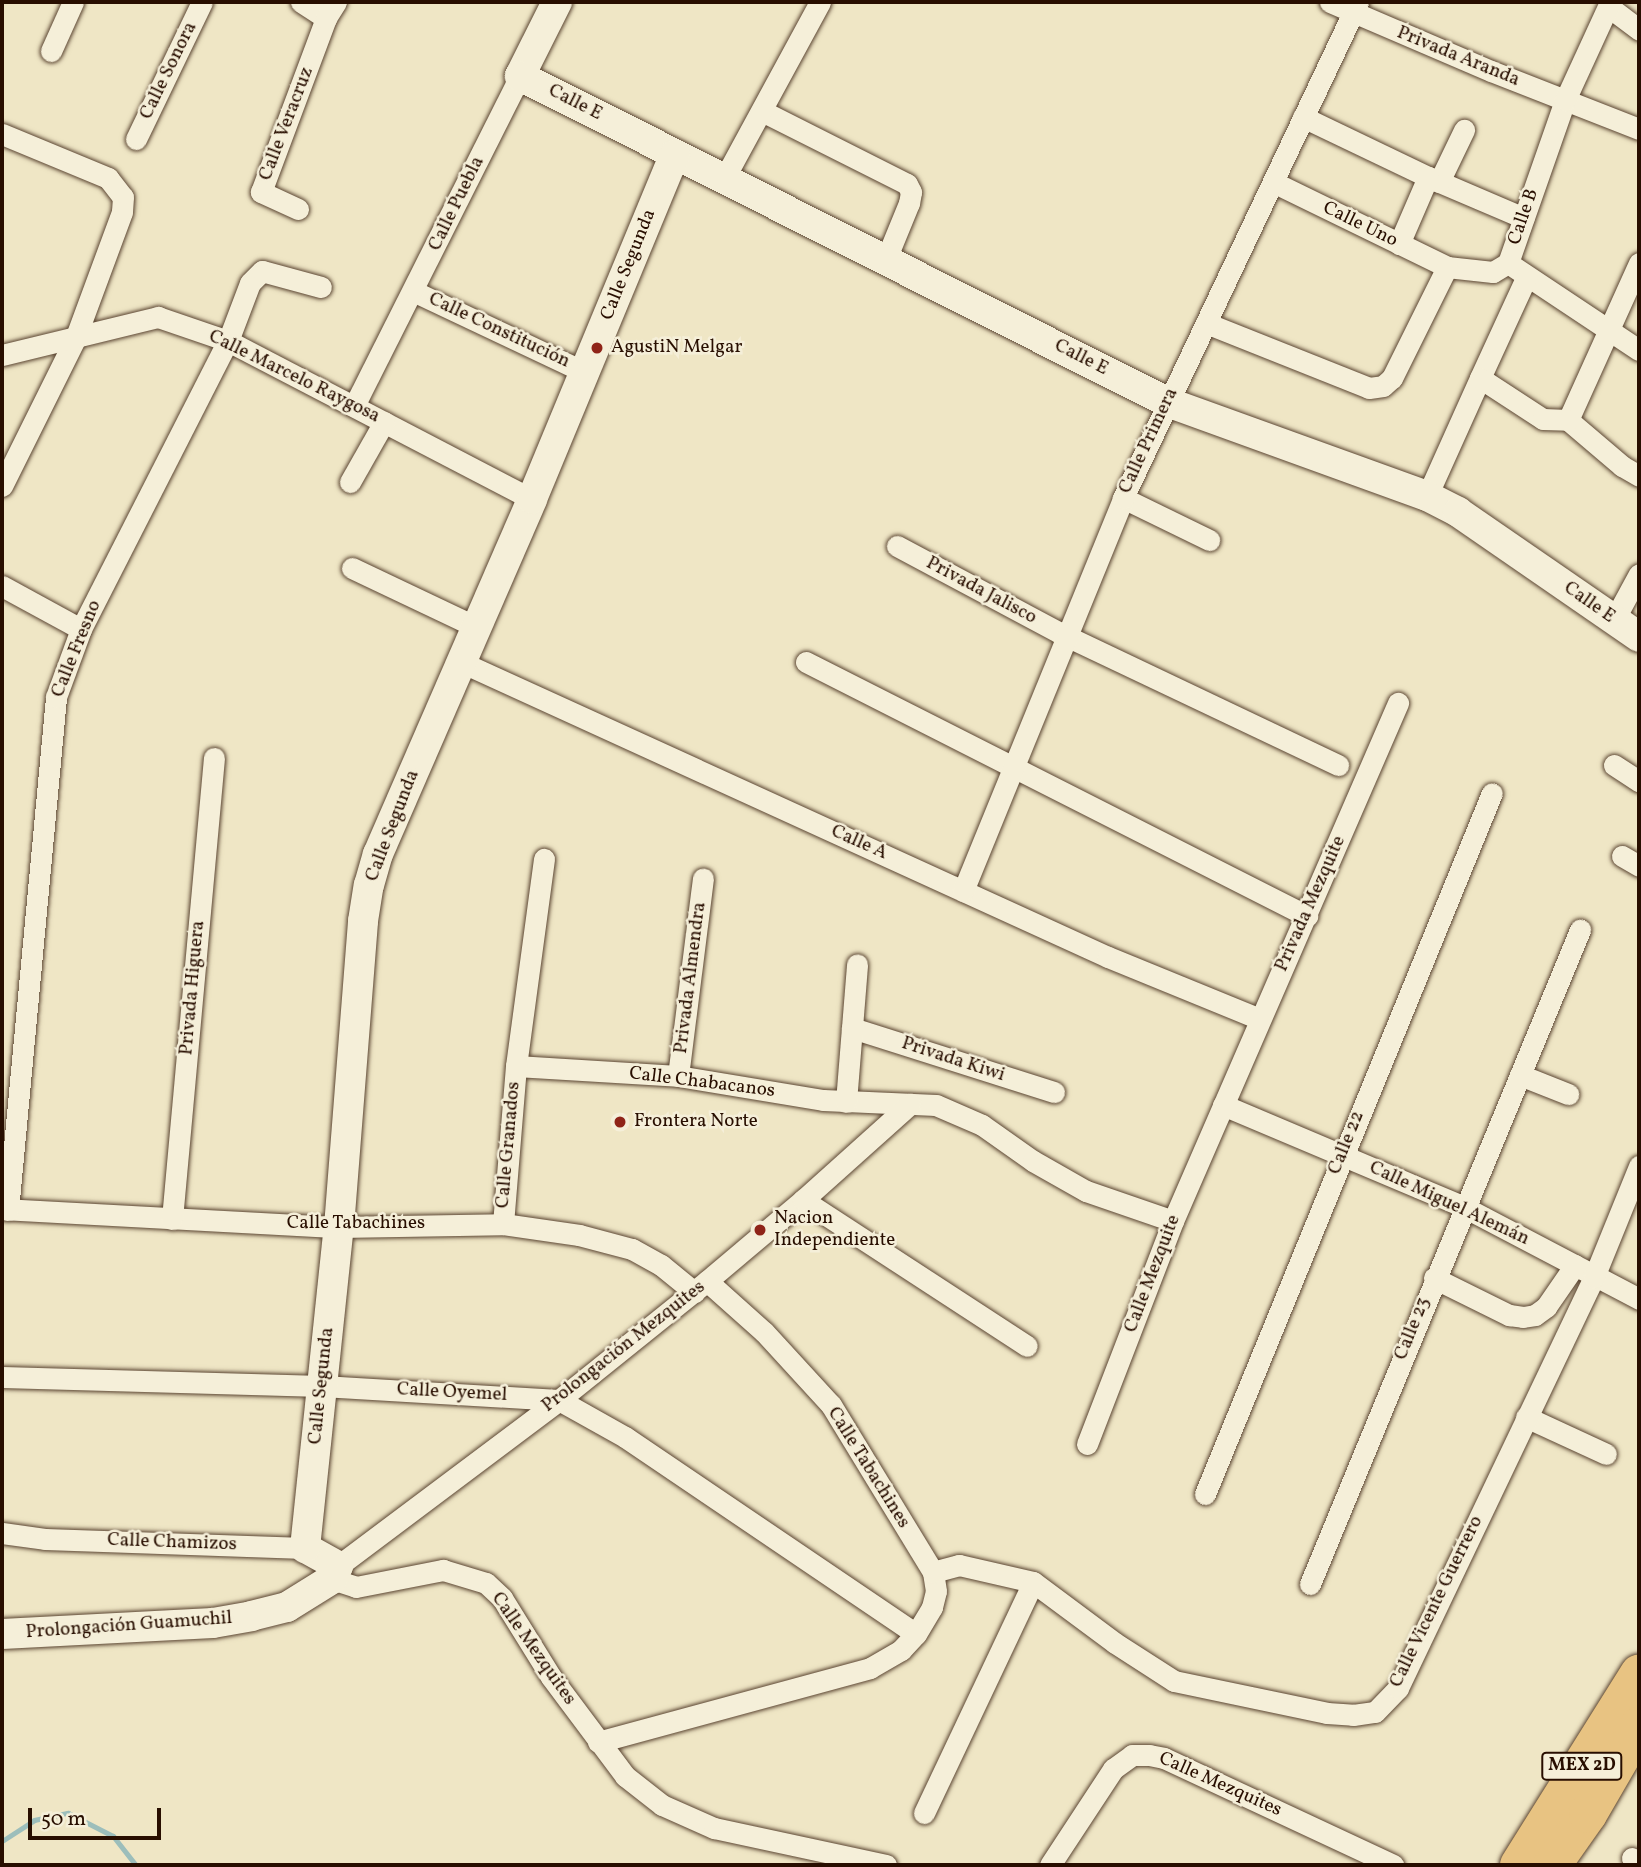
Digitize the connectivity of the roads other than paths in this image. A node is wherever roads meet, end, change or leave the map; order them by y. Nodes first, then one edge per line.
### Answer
1 (74, 2) edge
2 (202, 2) edge
3 (301, 2) edge
4 (556, 2) edge
5 (820, 2) edge
6 (1330, 2) edge
7 (1610, 4) edge
8 (1355, 8) edge
9 (331, 10) edge
10 (1639, 30) edge
11 (51, 51) dead end
12 (520, 76) junction
13 (1565, 100) junction
14 (762, 111) junction
15 (1303, 117) junction
16 (1639, 129) edge
17 (1464, 130) dead end
18 (2, 136) edge
19 (136, 139) dead end
20 (675, 153) junction
21 (724, 177) junction
22 (1433, 179) junction
23 (1273, 183) junction
24 (298, 209) dead end
25 (1524, 218) junction
26 (1399, 244) junction
27 (886, 259) junction
28 (1639, 262) edge
29 (1508, 264) junction
30 (1447, 267) junction
31 (1527, 276) junction
32 (320, 287) dead end
33 (413, 291) junction
34 (1206, 323) junction
35 (1609, 330) junction
36 (75, 339) junction
37 (228, 341) junction
38 (1639, 350) edge
39 (2, 355) edge
40 (584, 372) junction
41 (1480, 378) junction
42 (1167, 402) junction
43 (354, 406) junction
44 (1568, 420) junction
45 (384, 422) junction
46 (1639, 476) edge
47 (350, 482) dead end
48 (2, 486) edge
49 (1427, 496) junction
50 (1123, 498) junction
51 (532, 499) junction
52 (1209, 540) dead end
53 (897, 546) dead end
54 (352, 568) dead end
55 (1639, 574) edge
56 (2, 586) edge
57 (1614, 620) junction
58 (476, 627) junction
59 (81, 629) junction
60 (1065, 636) junction
61 (1639, 637) edge
62 (461, 662) junction
63 (806, 662) dead end
64 (1398, 704) dead end
65 (214, 758) dead end
66 (1338, 765) dead end
67 (1614, 765) dead end
68 (1013, 767) junction
69 (1639, 781) edge
70 (1492, 793) dead end
71 (544, 859) dead end
72 (703, 880) dead end
73 (963, 891) junction
74 (1307, 916) junction
75 (1580, 930) dead end
76 (857, 964) dead end
77 (1260, 1019) junction
78 (852, 1028) junction
79 (516, 1066) junction
80 (1520, 1075) junction
81 (678, 1076) junction
82 (1054, 1092) dead end
83 (1568, 1094) dead end
84 (846, 1102) junction
85 (910, 1104) junction
86 (1223, 1105) junction
87 (1343, 1154) junction
88 (1639, 1166) edge
89 (803, 1200) junction
90 (1464, 1207) junction
91 (5, 1210) edge
92 (172, 1219) junction
93 (1173, 1221) junction
94 (503, 1224) junction
95 (339, 1227) junction
96 (1575, 1265) junction
97 (1594, 1277) junction
98 (1434, 1278) junction
99 (700, 1287) junction
100 (1639, 1299) edge
101 (1027, 1346) dead end
102 (2, 1377) edge
103 (322, 1386) junction
104 (559, 1399) junction
105 (1526, 1417) junction
106 (1087, 1444) dead end
107 (1606, 1454) dead end
108 (1205, 1494) dead end
109 (2, 1532) edge
110 (304, 1548) junction
111 (335, 1572) junction
112 (933, 1572) junction
113 (1033, 1582) junction
114 (1310, 1584) dead end
115 (2, 1634) edge
116 (916, 1634) junction
117 (1639, 1674) edge
118 (1639, 1726) edge
119 (598, 1742) junction
120 (924, 1813) dead end
121 (1528, 1863) edge
122 (886, 1865) edge
123 (1050, 1865) edge
124 (1393, 1865) edge

1 - 11 street
2 - 19 street, Calle Sonora
3 - 9 street, Calle Veracruz
4 - 12 street, Calle Puebla
5 - 14 street
6 - 8 street, Privada Aranda
7 - 10 street
7 - 13 street, Calle B
8 - 13 street, Privada Aranda
8 - 15 street, Calle Primera
9 - 24 street, Calle Veracruz
12 - 20 street, Calle E
12 - 33 street, Calle Puebla
13 - 16 street, Privada Aranda
13 - 25 street, Calle B
14 - 21 street
14 - 27 street
15 - 22 street
15 - 23 street, Calle Primera
17 - 22 street
18 - 36 street
20 - 21 street, Calle E
20 - 40 street, Calle Segunda
21 - 27 street, Calle E
22 - 25 street
22 - 26 street
23 - 26 street, Calle Uno
23 - 34 street, Calle Primera
25 - 29 street, Calle B
26 - 30 street, Calle Uno
27 - 42 street, Calle E
28 - 35 street
29 - 30 street, Calle B
29 - 31 street
30 - 34 street
31 - 35 street
31 - 41 street
32 - 37 street, Calle Fresno
33 - 40 street, Calle Constitución
33 - 43 street, Calle Puebla
34 - 42 street, Calle Primera
35 - 38 street
35 - 44 street
36 - 37 street, Calle Marcelo Raygosa
36 - 39 street, Calle Marcelo Raygosa
36 - 48 street
37 - 43 street, Calle Marcelo Raygosa
37 - 59 street, Calle Fresno
40 - 51 street, Calle Segunda
41 - 44 street
41 - 49 street
42 - 49 street, Calle E
42 - 50 street, Calle Primera
43 - 45 street, Calle Marcelo Raygosa
44 - 46 street
45 - 47 street
45 - 51 street, Calle Marcelo Raygosa
49 - 57 street, Calle E
50 - 52 street
50 - 60 street, Calle Primera
51 - 58 street, Calle Segunda
53 - 60 street, Privada Jalisco
54 - 58 street
55 - 57 street
56 - 59 street
57 - 61 street, Calle E
58 - 62 street, Calle Segunda
59 - 91 street, Calle Fresno
60 - 66 street, Privada Jalisco
60 - 68 street, Calle Primera
62 - 73 street, Calle A
62 - 95 street, Calle Segunda
63 - 68 street
64 - 74 street, Privada Mezquite
65 - 92 street, Privada Higuera
67 - 69 street
68 - 73 street, Calle Primera
68 - 74 street
70 - 87 street, Calle 22
71 - 79 street, Calle Granados
72 - 81 street, Privada Almendra
73 - 77 street, Calle A
74 - 77 street, Privada Mezquite
75 - 80 street, Calle 23
76 - 78 street
77 - 86 street, Privada Mezquite
78 - 82 street, Privada Kiwi
78 - 84 street
79 - 81 street, Calle Chabacanos
79 - 94 street, Calle Granados
80 - 83 street
80 - 90 street, Calle 23
81 - 84 street, Calle Chabacanos
84 - 85 street
85 - 89 street, Prolongación Mezquites
85 - 93 street
86 - 87 street, Calle Miguel Alemán
86 - 93 street, Calle Mezquite
87 - 90 street, Calle Miguel Alemán
87 - 108 street, Calle 22
88 - 97 street, Calle Vicente Guerrero
89 - 99 street, Prolongación Mezquites
89 - 101 street
90 - 96 street, Calle Miguel Alemán
90 - 98 street, Calle 23
91 - 92 street, Calle Tabachines
92 - 95 street, Calle Tabachines
93 - 106 street, Calle Mezquite
94 - 95 street, Calle Tabachines
94 - 99 street, Calle Tabachines
95 - 103 street, Calle Segunda
96 - 97 street, Calle Miguel Alemán
96 - 98 street
97 - 100 street, Calle Miguel Alemán
97 - 105 street, Calle Vicente Guerrero
98 - 114 street, Calle 23
99 - 104 street, Prolongación Mezquites
99 - 112 street, Calle Tabachines
102 - 103 street, Calle Oyemel
103 - 104 street, Calle Oyemel
103 - 110 street, Calle Segunda
104 - 111 street, Prolongación Mezquites
104 - 116 street, Calle Oyemel
105 - 107 street
105 - 113 street, Calle Vicente Guerrero
109 - 110 street, Calle Chamizos
110 - 111 street, Calle Chamizos
111 - 115 street, Prolongación Guamuchil
111 - 119 street, Calle Mezquites
112 - 113 street, Calle Vicente Guerrero
112 - 116 street
113 - 120 street
116 - 119 street
117 - 121 highway, MEX 2D
118 - 121 highway, MEX 2D
119 - 122 street, Calle Mezquites
123 - 124 street, Calle Mezquites

